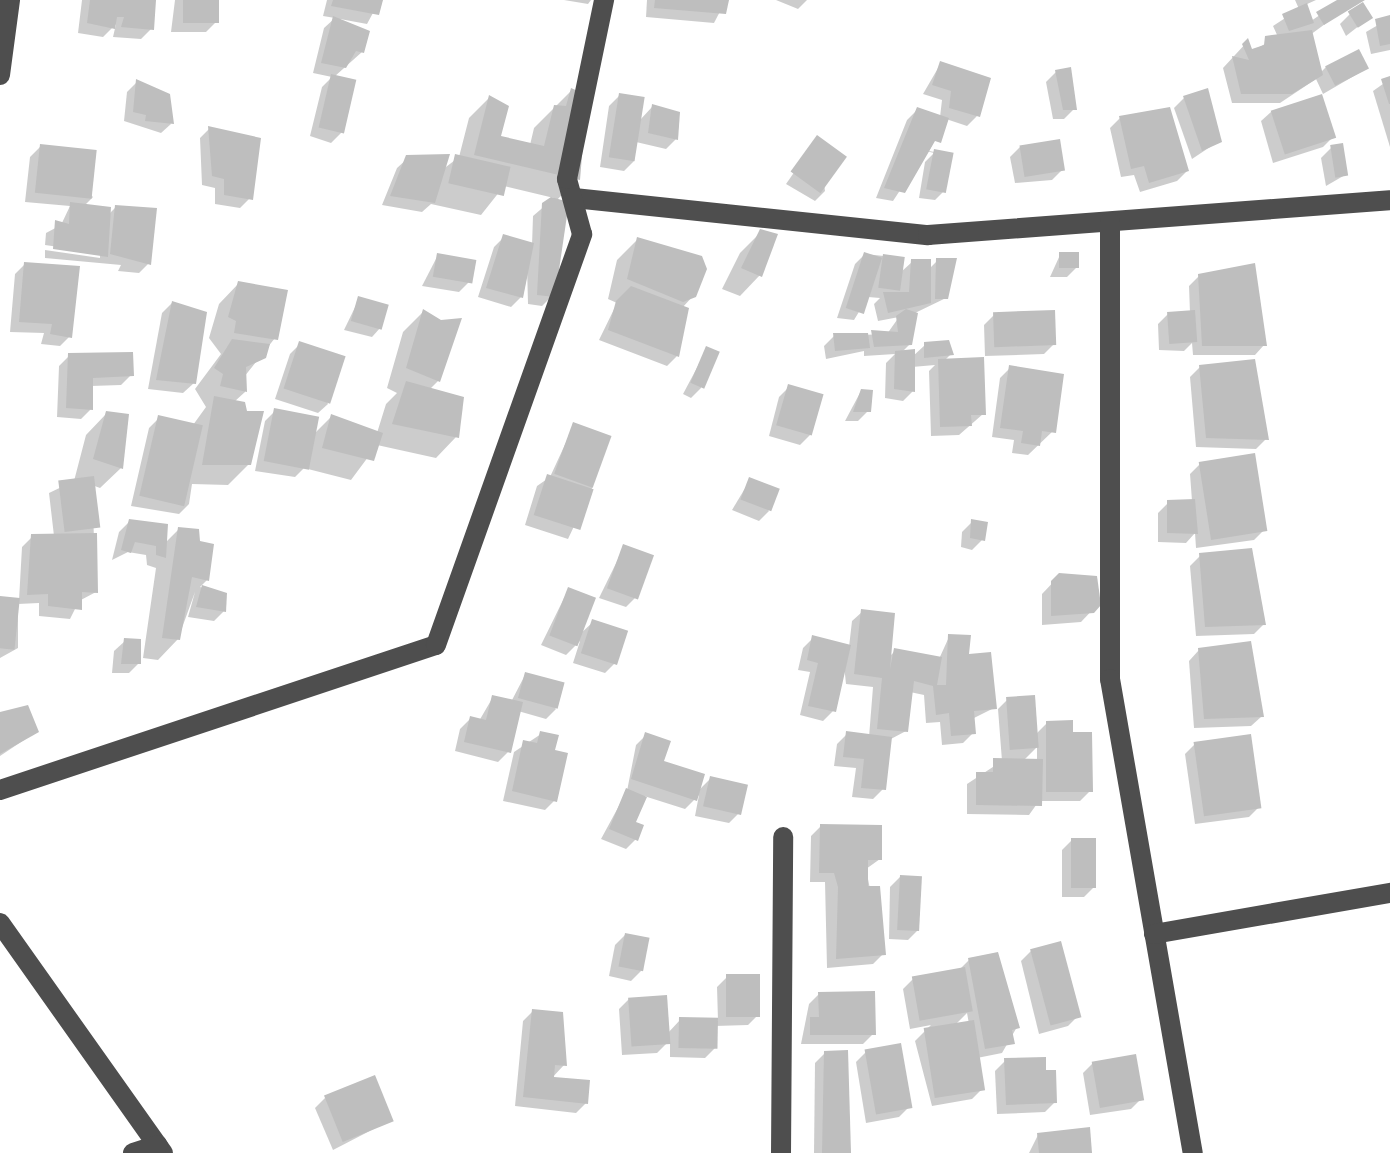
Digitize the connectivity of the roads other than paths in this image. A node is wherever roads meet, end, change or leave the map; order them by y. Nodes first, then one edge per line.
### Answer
1 (10, 0) edge
2 (604, 0) edge
3 (0, 74) edge
4 (574, 198) junction
5 (1390, 200) edge
6 (1110, 222) junction
7 (0, 790) edge
8 (783, 837) dead end
9 (1390, 894) edge
10 (0, 922) edge
11 (1154, 934) junction
12 (160, 1149) edge
13 (133, 1153) edge
14 (780, 1153) edge
15 (1193, 1153) edge

1 - 3 street
2 - 4 street
4 - 6 street
4 - 7 street
5 - 6 street
6 - 11 street
8 - 14 street
9 - 11 street
10 - 12 street
11 - 15 street
12 - 13 street

